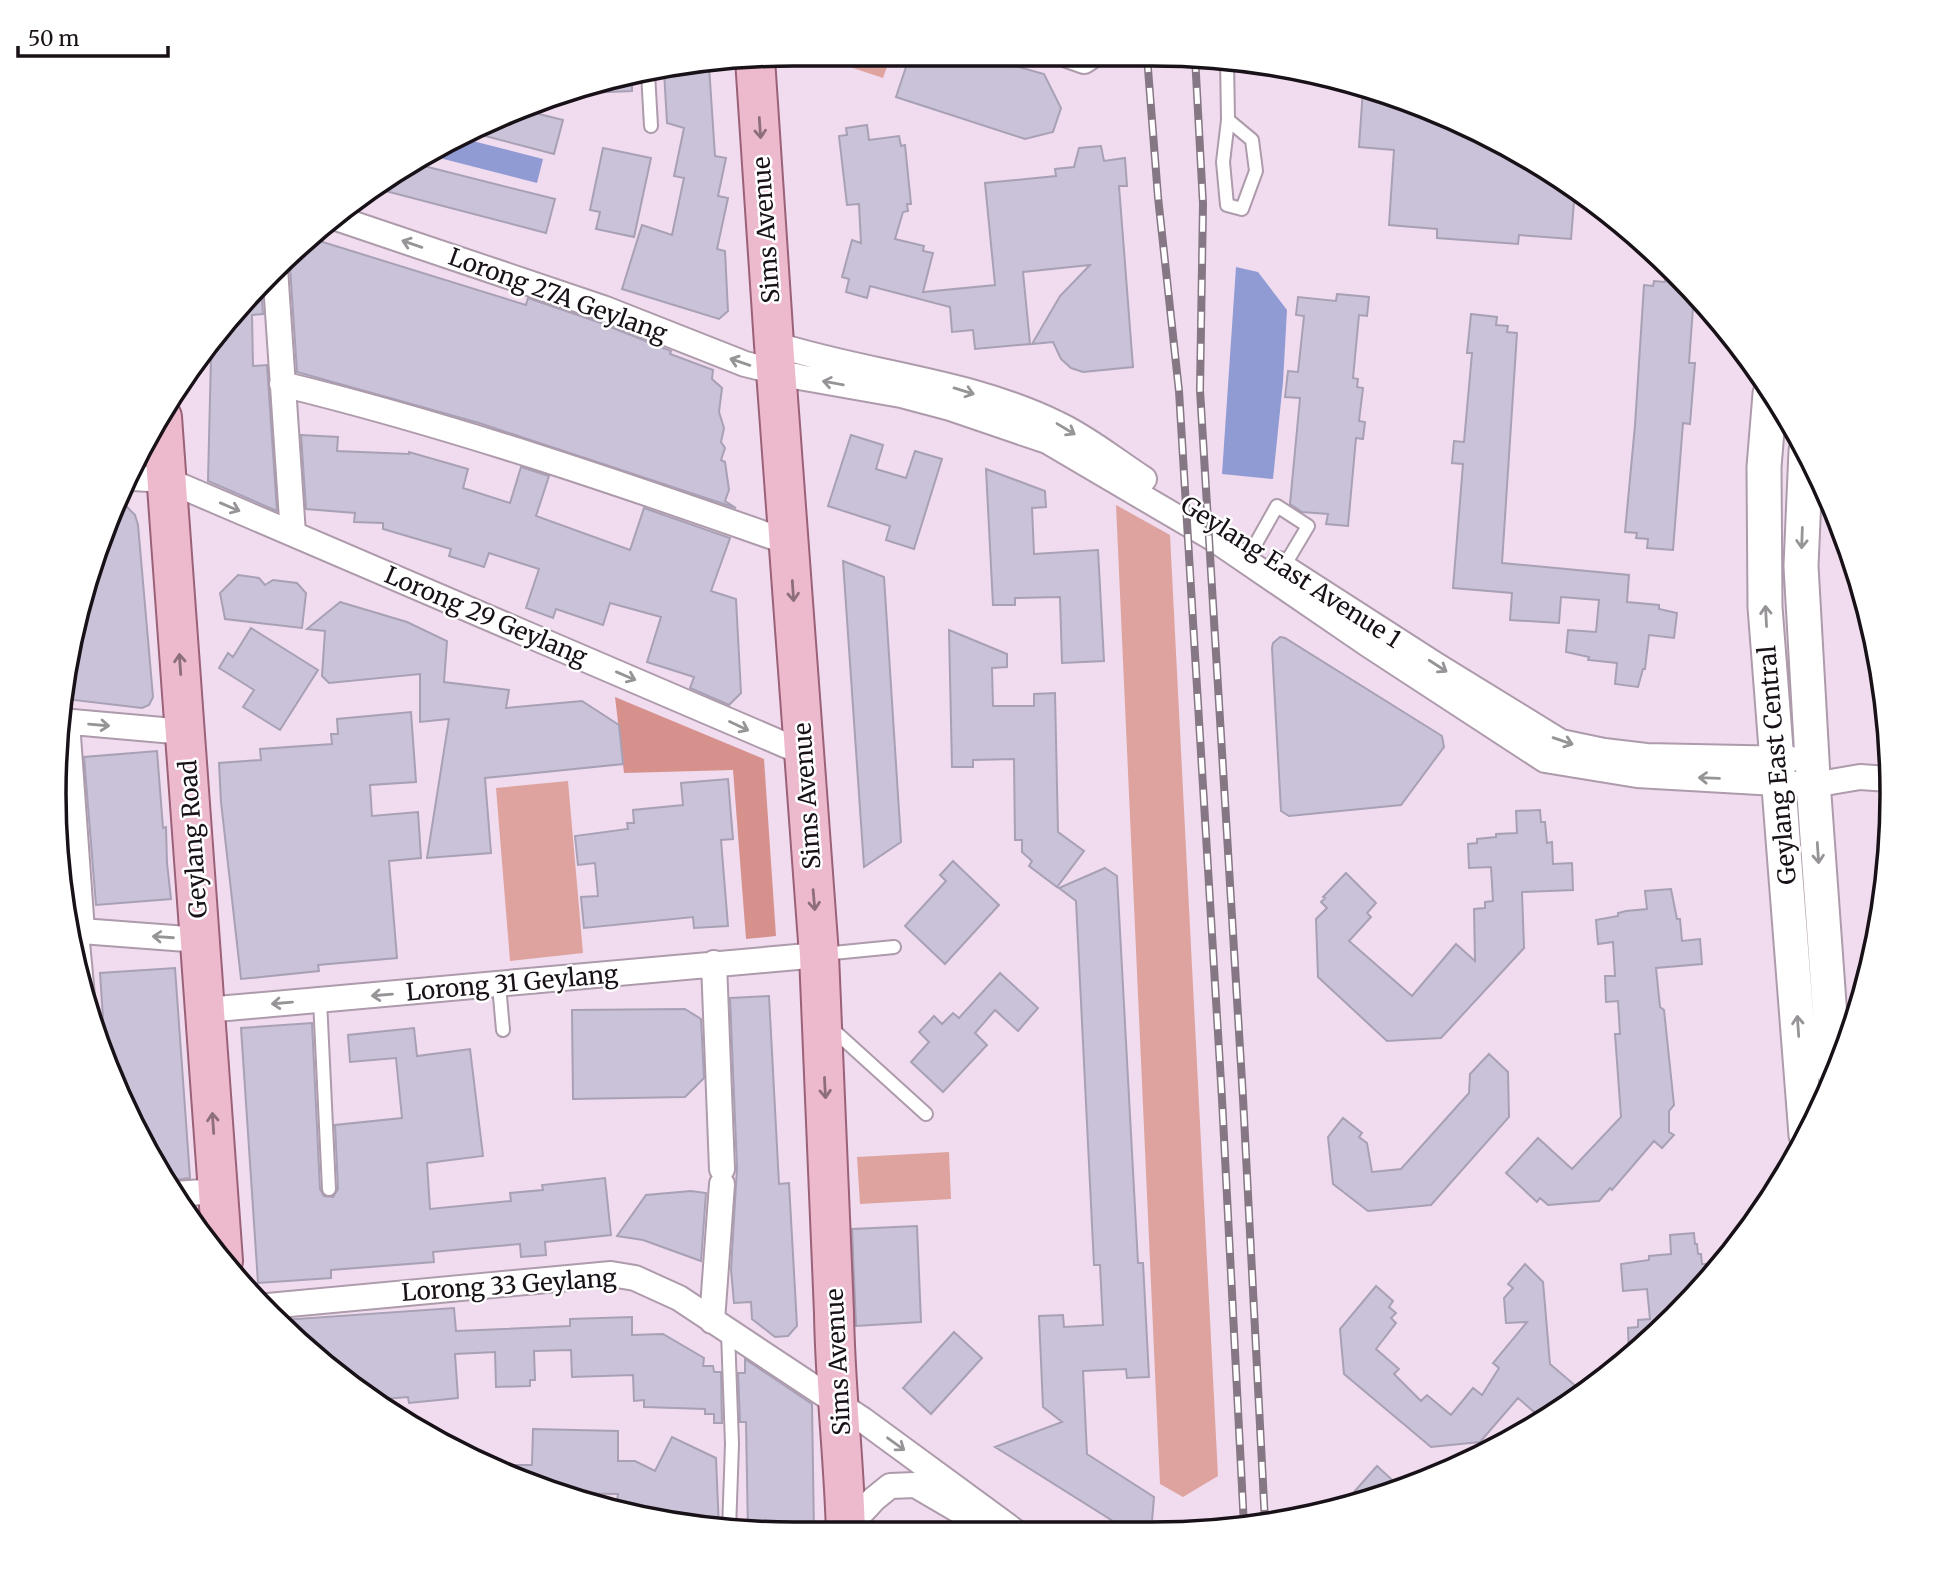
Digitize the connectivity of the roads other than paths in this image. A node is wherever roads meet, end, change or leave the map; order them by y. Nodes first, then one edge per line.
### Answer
1 (756, 68) edge
2 (1227, 71) edge
3 (648, 81) edge
4 (1228, 120) junction
5 (651, 126) dead end
6 (346, 221) edge
7 (276, 284) edge
8 (775, 358) junction
9 (282, 384) junction
10 (1769, 409) edge
11 (157, 444) edge
12 (1805, 475) edge
13 (150, 479) edge
14 (293, 534) junction
15 (790, 543) junction
16 (1250, 554) junction
17 (1280, 574) junction
18 (71, 723) edge
19 (185, 732) junction
20 (804, 753) junction
21 (1776, 769) junction
22 (1813, 772) junction
23 (1879, 778) edge
24 (67, 780) edge
25 (69, 833) edge
26 (72, 879) edge
27 (79, 930) edge
28 (200, 940) junction
29 (894, 947) dead end
30 (819, 954) junction
31 (714, 964) junction
32 (499, 985) junction
33 (320, 1000) junction
34 (206, 1010) junction
35 (822, 1020) junction
36 (503, 1030) dead end
37 (1832, 1051) edge
38 (926, 1114) dead end
39 (1805, 1115) edge
40 (329, 1188) dead end
41 (218, 1191) junction
42 (186, 1193) edge
43 (222, 1244) edge
44 (276, 1305) edge
45 (720, 1326) junction
46 (839, 1405) junction
47 (729, 1519) edge
48 (846, 1522) edge
49 (854, 1522) edge
50 (979, 1522) edge
51 (1002, 1522) edge

1 -> 8 main road, Sims Avenue
2 - 4 lane
3 - 5 lane
4 - 4 lane
8 -> 6 street, Lorong 27A Geylang
7 - 9 street
8 - 15 main road, Sims Avenue
8 - 16 street, Geylang East Avenue 1
9 - 14 street
9 - 15 street
21 -> 10 main road, Geylang East Central
11 - 13 main road, Geylang Road
12 -> 22 main road, Geylang East Central
13 -> 14 street, Lorong 29 Geylang
19 -> 13 main road, Geylang Road
14 -> 20 street, Lorong 29 Geylang
15 -> 20 main road, Sims Avenue
16 - 17 street, Geylang East Avenue 1
16 - 17 lane
17 - 21 street, Geylang East Avenue 1
18 -> 19 street
19 - 28 main road, Geylang Road
20 -> 30 main road, Sims Avenue
21 - 22 street, Geylang East Avenue 1
39 -> 21 main road, Geylang East Central
22 - 23 street, Geylang East Avenue 1
22 -> 37 main road, Geylang East Central
24 - 25 street
25 - 26 street
28 -> 27 street
28 - 34 main road, Geylang Road
29 - 30 lane
30 - 31 street, Lorong 31 Geylang
30 - 35 main road, Sims Avenue
31 - 32 street, Lorong 31 Geylang
31 - 45 street
32 -> 33 street, Lorong 31 Geylang
32 - 36 lane
33 -> 34 street, Lorong 31 Geylang
33 - 40 lane
41 -> 34 main road, Geylang Road
35 - 38 lane
35 -> 46 main road, Sims Avenue
41 - 42 street
41 - 43 main road, Geylang Road
44 - 45 street, Lorong 33 Geylang
45 - 46 street, Lorong 33 Geylang
45 - 47 lane
46 - 48 main road, Sims Avenue
46 -> 51 street, Lorong 33 Geylang
49 - 50 street

